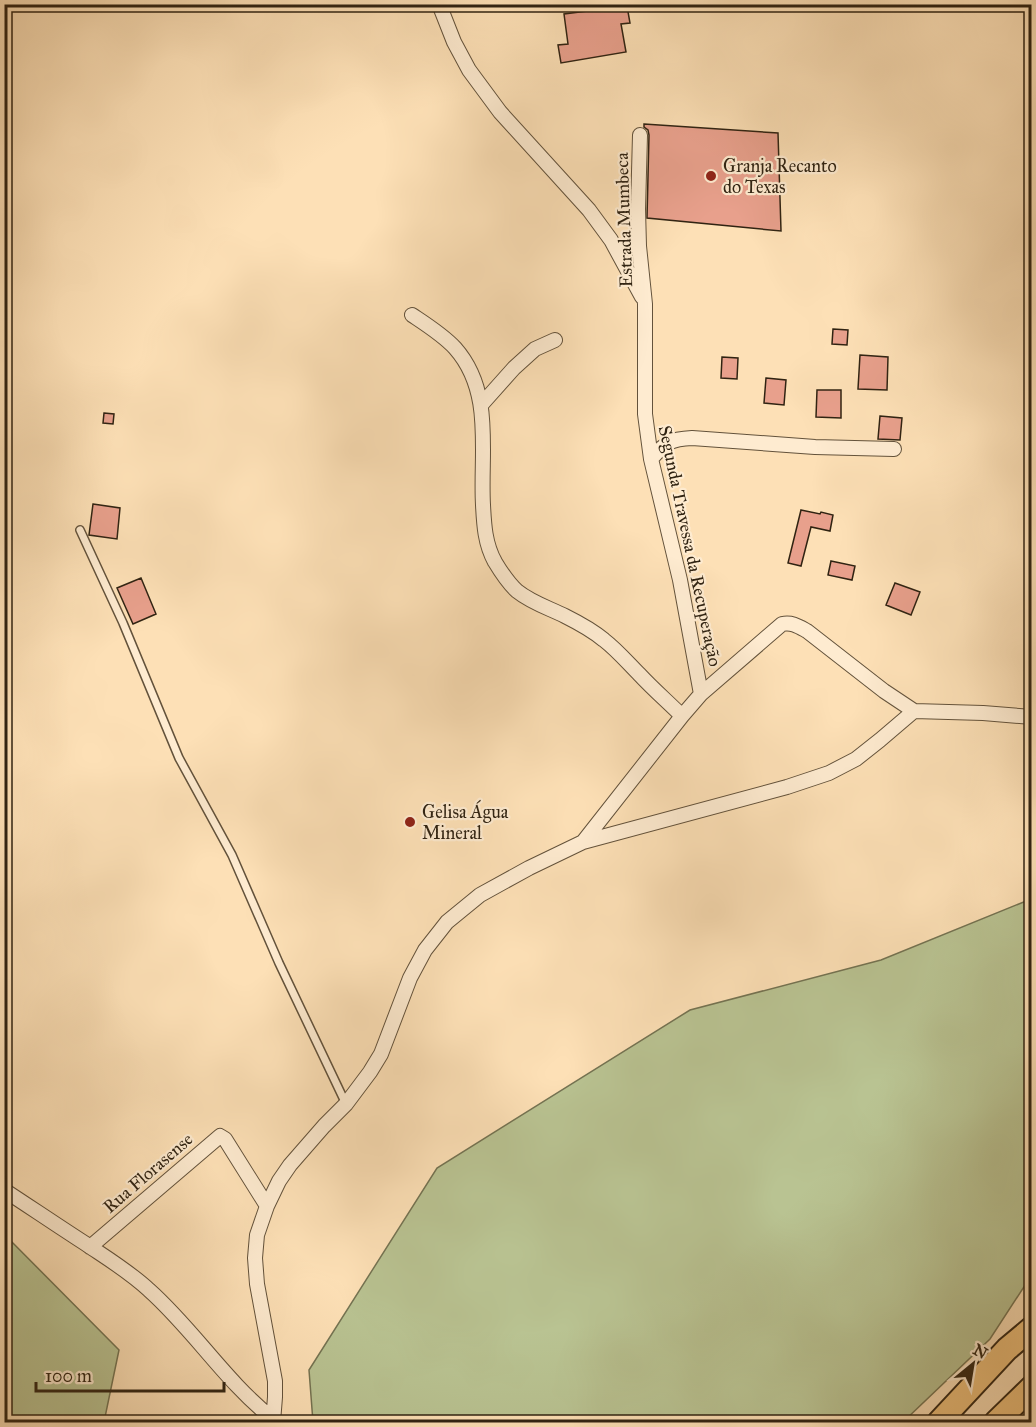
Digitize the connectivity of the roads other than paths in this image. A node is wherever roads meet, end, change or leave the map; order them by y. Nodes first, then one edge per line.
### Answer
1 (439, 4) edge
2 (640, 135) dead end
3 (645, 304) junction
4 (412, 315) dead end
5 (555, 340) dead end
6 (481, 405) junction
7 (894, 449) dead end
8 (651, 459) junction
9 (80, 530) dead end
10 (701, 694) junction
11 (914, 711) junction
12 (682, 716) junction
13 (1032, 717) edge
14 (582, 842) junction
15 (345, 1104) junction
16 (4, 1190) edge
17 (267, 1206) junction
18 (90, 1247) junction
19 (1032, 1328) edge
20 (1032, 1387) edge
21 (273, 1421) edge
22 (939, 1422) edge
23 (996, 1422) edge

1 - 3 street, Segunda Travessa da Recuperação
2 - 3 street, Estrada Mumbeca
3 - 8 street, Segunda Travessa da Recuperação
4 - 6 street
5 - 6 street
6 - 12 street
7 - 8 street
8 - 10 street, Segunda Travessa da Recuperação
9 - 15 lane
10 - 11 street, Segunda Travessa da Recuperação
10 - 12 street, Segunda Travessa da Recuperação
11 - 13 street
11 - 14 street
12 - 14 street, Segunda Travessa da Recuperação
14 - 15 street, Segunda Travessa da Recuperação
15 - 17 street, Segunda Travessa da Recuperação
16 - 18 street
17 - 18 street, Rua Florasense
17 - 21 street, Segunda Travessa da Recuperação
18 - 21 street
19 - 22 highway
20 - 23 highway

